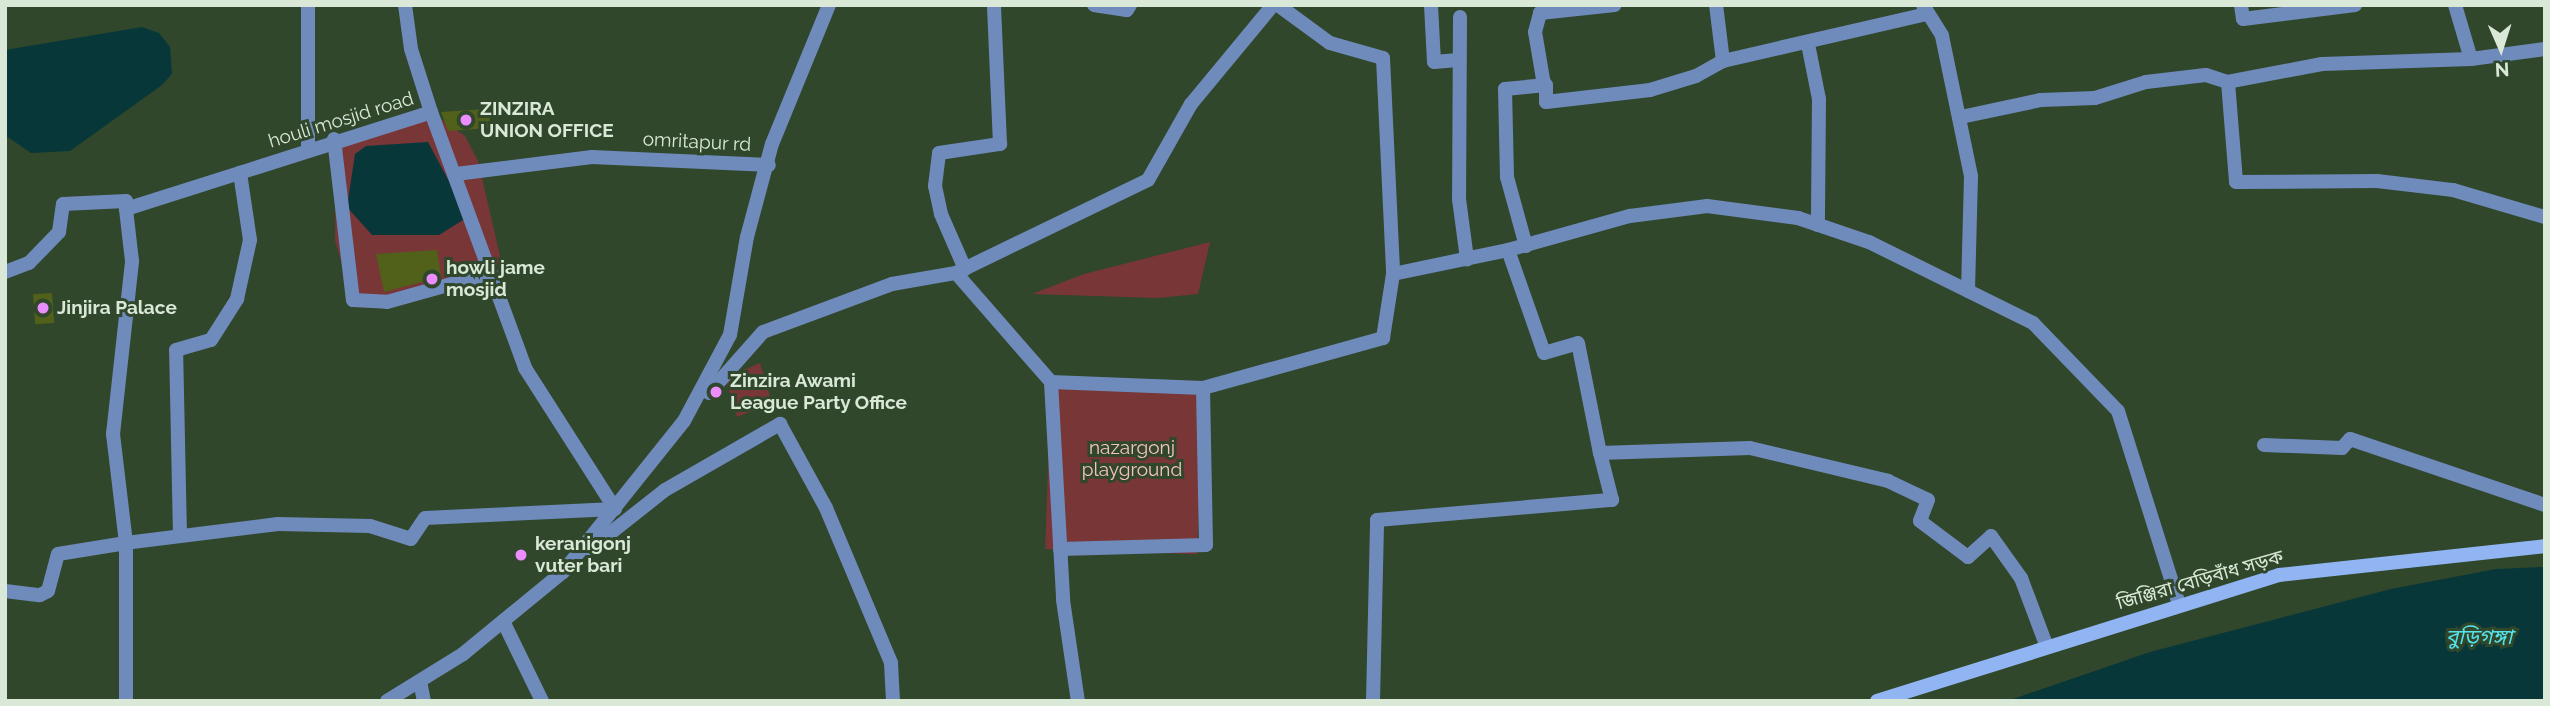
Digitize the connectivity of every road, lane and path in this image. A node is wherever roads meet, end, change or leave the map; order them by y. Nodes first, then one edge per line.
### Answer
1 (308, 5) edge
2 (405, 5) edge
3 (829, 5) edge
4 (994, 5) edge
5 (1094, 5) edge
6 (1130, 5) edge
7 (1275, 5) edge
8 (1432, 5) edge
9 (1615, 5) edge
10 (1716, 5) edge
11 (2241, 5) edge
12 (2355, 5) edge
13 (2455, 5) edge
14 (1925, 10) edge
15 (1460, 17) dead end
16 (1808, 44) junction
17 (2545, 49) edge
18 (2471, 59) junction
19 (1458, 60) junction
20 (1723, 61) junction
21 (2228, 82) junction
22 (1544, 85) junction
23 (431, 112) junction
24 (1961, 117) junction
25 (334, 139) junction
26 (309, 148) junction
27 (769, 165) junction
28 (240, 173) junction
29 (456, 174) junction
30 (126, 209) junction
31 (2545, 218) edge
32 (1818, 225) junction
33 (1526, 246) junction
34 (1508, 250) junction
35 (1467, 259) junction
36 (961, 271) junction
37 (5, 272) edge
38 (491, 273) junction
39 (1393, 275) junction
40 (1968, 291) junction
41 (1051, 382) junction
42 (1203, 388) junction
43 (684, 421) junction
44 (2264, 445) dead end
45 (1600, 453) junction
46 (2545, 505) edge
47 (615, 509) junction
48 (180, 536) junction
49 (126, 543) junction
50 (2545, 546) edge
51 (1060, 549) junction
52 (563, 572) junction
53 (5, 591) edge
54 (2179, 605) junction
55 (502, 621) junction
56 (2047, 647) junction
57 (420, 681) junction
58 (126, 701) edge
59 (387, 701) edge
60 (424, 701) edge
61 (542, 701) edge
62 (893, 701) edge
63 (1078, 701) edge
64 (1373, 701) edge
65 (1877, 701) edge

1 - 26 street
2 - 23 street
3 - 27 street
4 - 36 street
5 - 6 street
7 - 36 street
7 - 39 street
8 - 19 street
9 - 22 street
10 - 20 street
11 - 12 street
13 - 18 street
14 - 16 street
14 - 24 street
15 - 19 street
16 - 20 street
16 - 32 street
17 - 18 street
18 - 21 street
19 - 35 street
20 - 22 street
21 - 24 street
21 - 31 street
22 - 33 street
23 - 25 street, houli mosjid road
23 - 29 street, houli mosjid road
24 - 40 street
25 - 26 street, houli mosjid road
25 - 38 street
26 - 28 street, houli mosjid road
27 - 29 street, omritapur rd
27 - 43 street
28 - 30 street, houli mosjid road
28 - 48 street
29 - 38 street, houli mosjid road
30 - 37 street
30 - 49 street
32 - 33 street
32 - 40 street
33 - 34 street
34 - 35 street
34 - 45 street
35 - 39 street
36 - 41 street
36 - 43 street
38 - 47 street, houli mosjid road
39 - 42 street
40 - 54 street
41 - 42 street
41 - 51 street
42 - 51 street
43 - 47 street
44 - 46 street
45 - 56 street
45 - 64 street
47 - 48 street
47 - 52 street
48 - 49 street
49 - 53 street
49 - 58 street
50 - 54 street, জিঞ্জিরা বেড়িবাঁধ সড়ক
51 - 63 street
52 - 55 street
52 - 62 street
54 - 56 street, জিঞ্জিরা বেড়িবাঁধ সড়ক
55 - 57 street
55 - 61 street
56 - 65 street, জিঞ্জিরা বেড়িবাঁধ সড়ক
57 - 59 street
57 - 60 street

